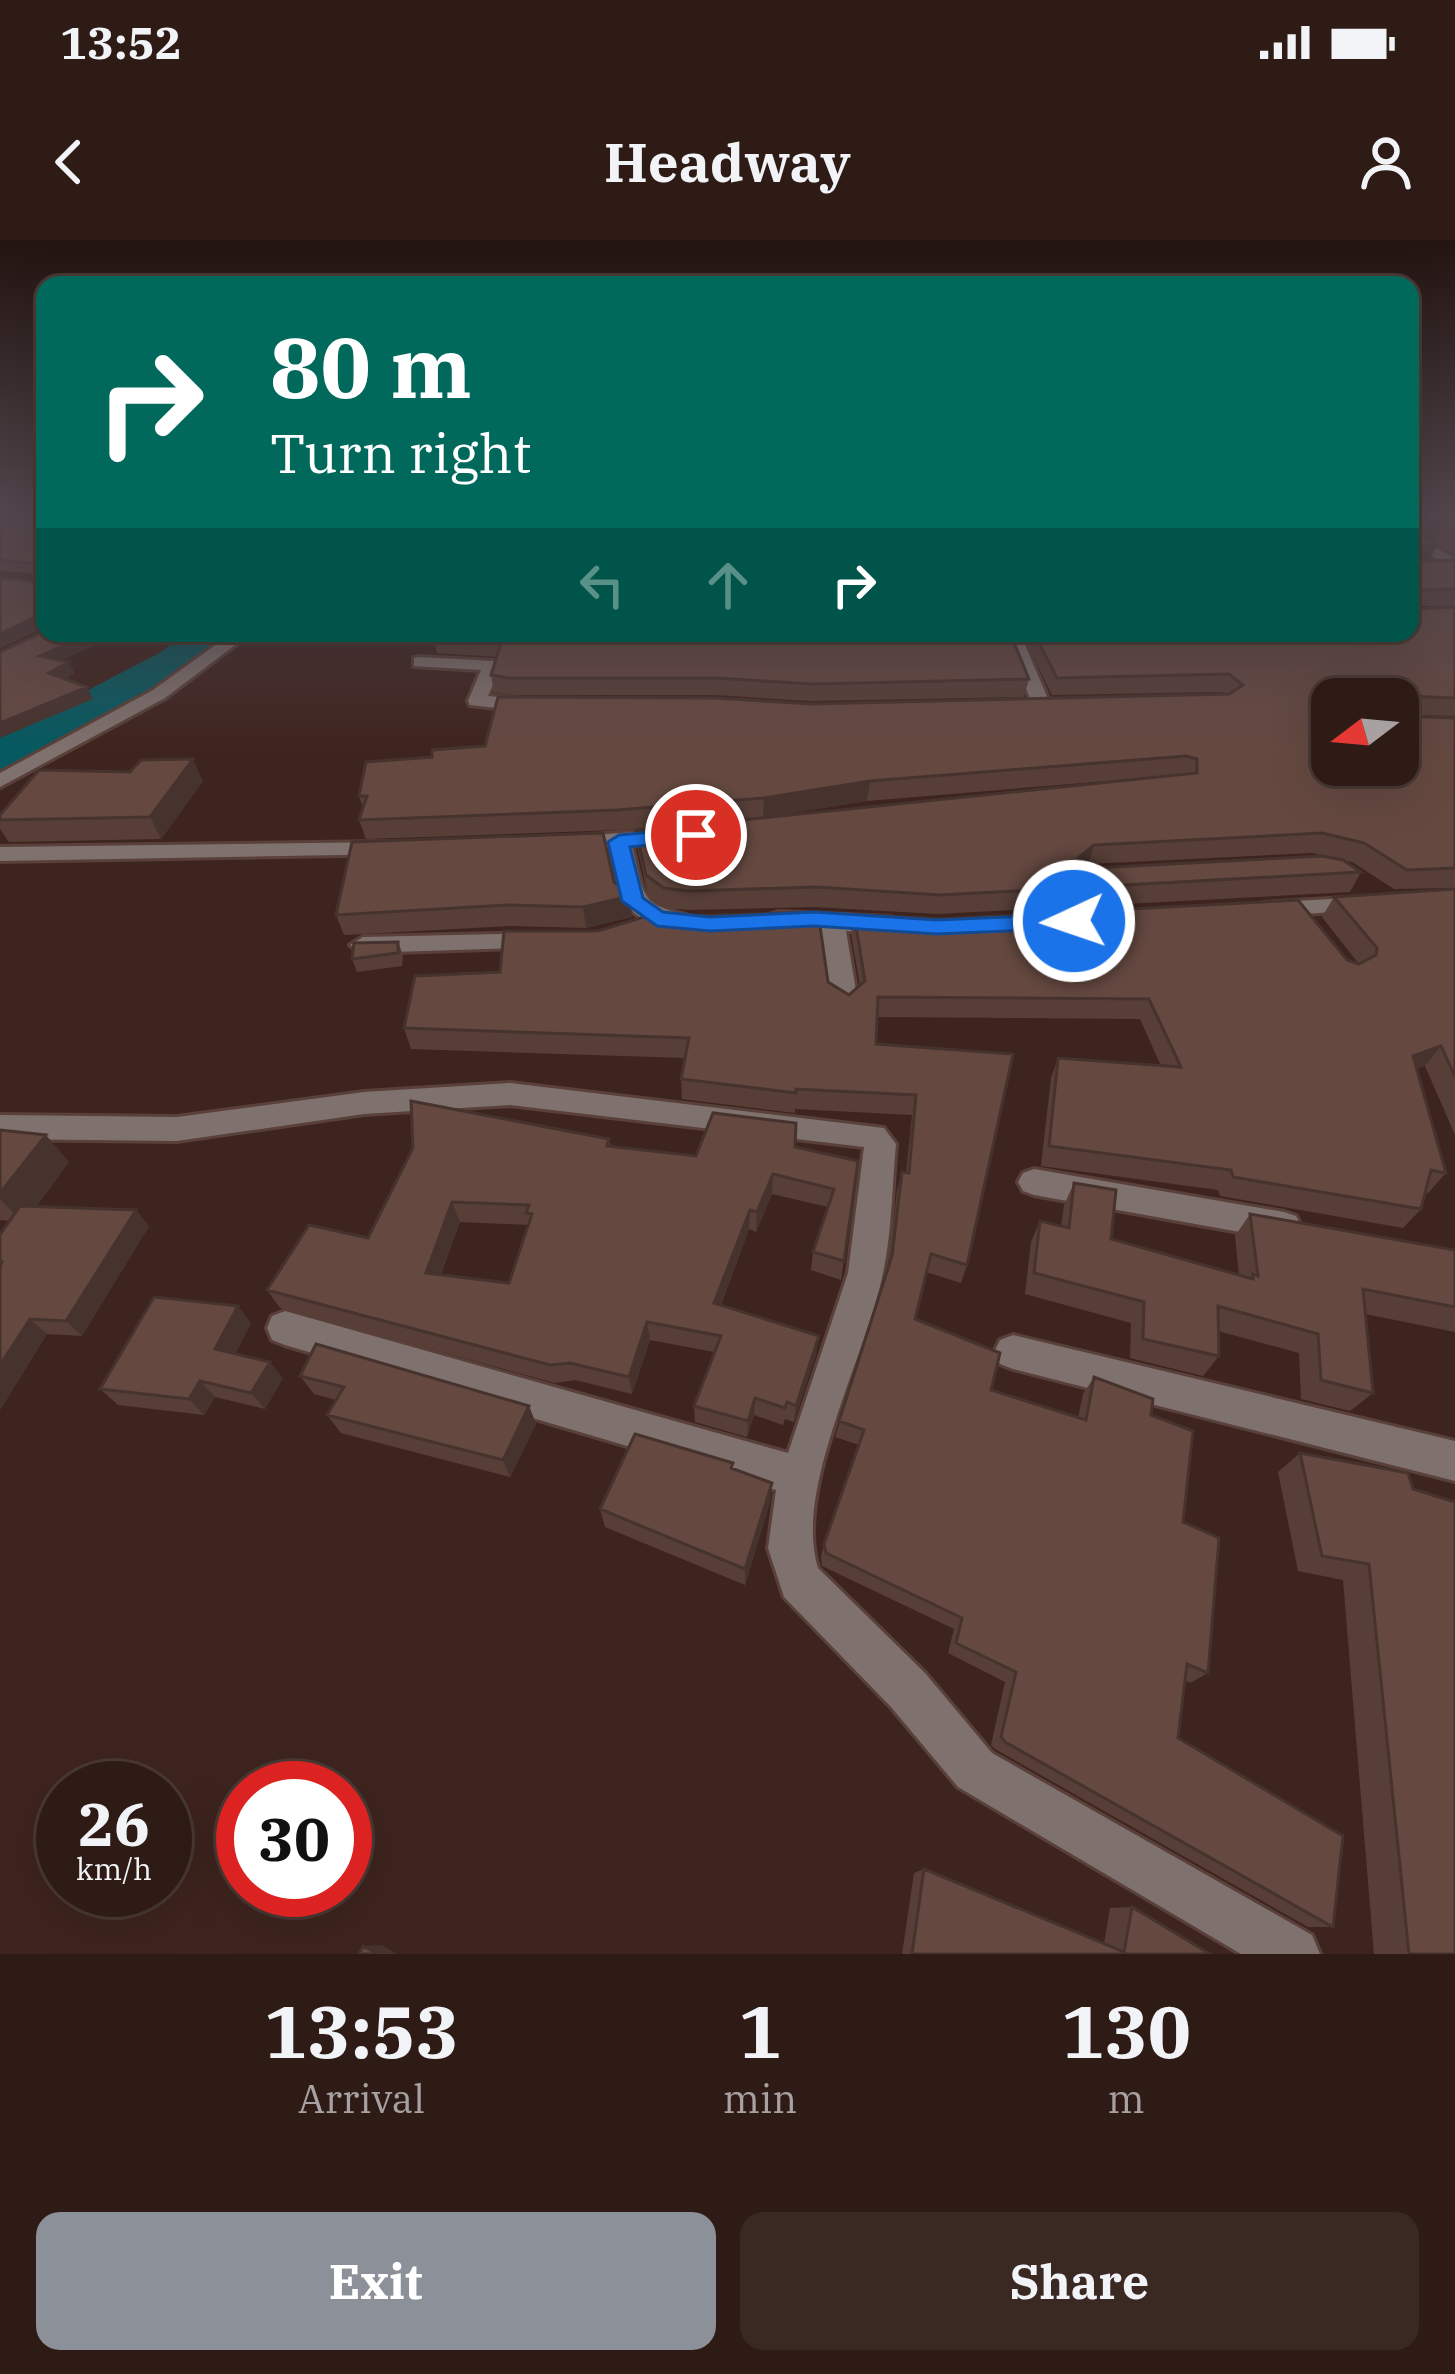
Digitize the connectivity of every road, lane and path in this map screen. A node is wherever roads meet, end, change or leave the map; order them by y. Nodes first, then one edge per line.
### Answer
1 (231, 642) edge
2 (1017, 642) edge
3 (420, 662) dead end
4 (554, 706) edge
5 (985, 708) edge
6 (0, 781) edge
7 (703, 834) edge
8 (619, 842) junction
9 (536, 845) edge
10 (424, 850) edge
11 (0, 854) edge
12 (1357, 881) edge
13 (1296, 908) junction
14 (1247, 911) edge
15 (744, 920) edge
16 (832, 920) junction
17 (710, 924) edge
18 (916, 926) edge
19 (1322, 940) edge
20 (577, 943) edge
21 (363, 945) edge
22 (844, 1002) edge
23 (0, 1127) edge
24 (1034, 1182) dead end
25 (1320, 1232) edge
26 (285, 1328) dead end
27 (1013, 1352) dead end
28 (1455, 1461) edge
29 (800, 1477) junction
30 (1293, 1954) edge

1 - 6 street
2 - 5 street
3 - 4 street
7 - 8 street
8 - 9 street
8 - 17 street
10 - 11 street
12 - 13 street
13 - 14 street
13 - 19 street
15 - 16 street
16 - 18 street
16 - 22 street
20 - 21 street
23 - 29 street
24 - 25 street
26 - 29 street
27 - 28 street
29 - 30 street

